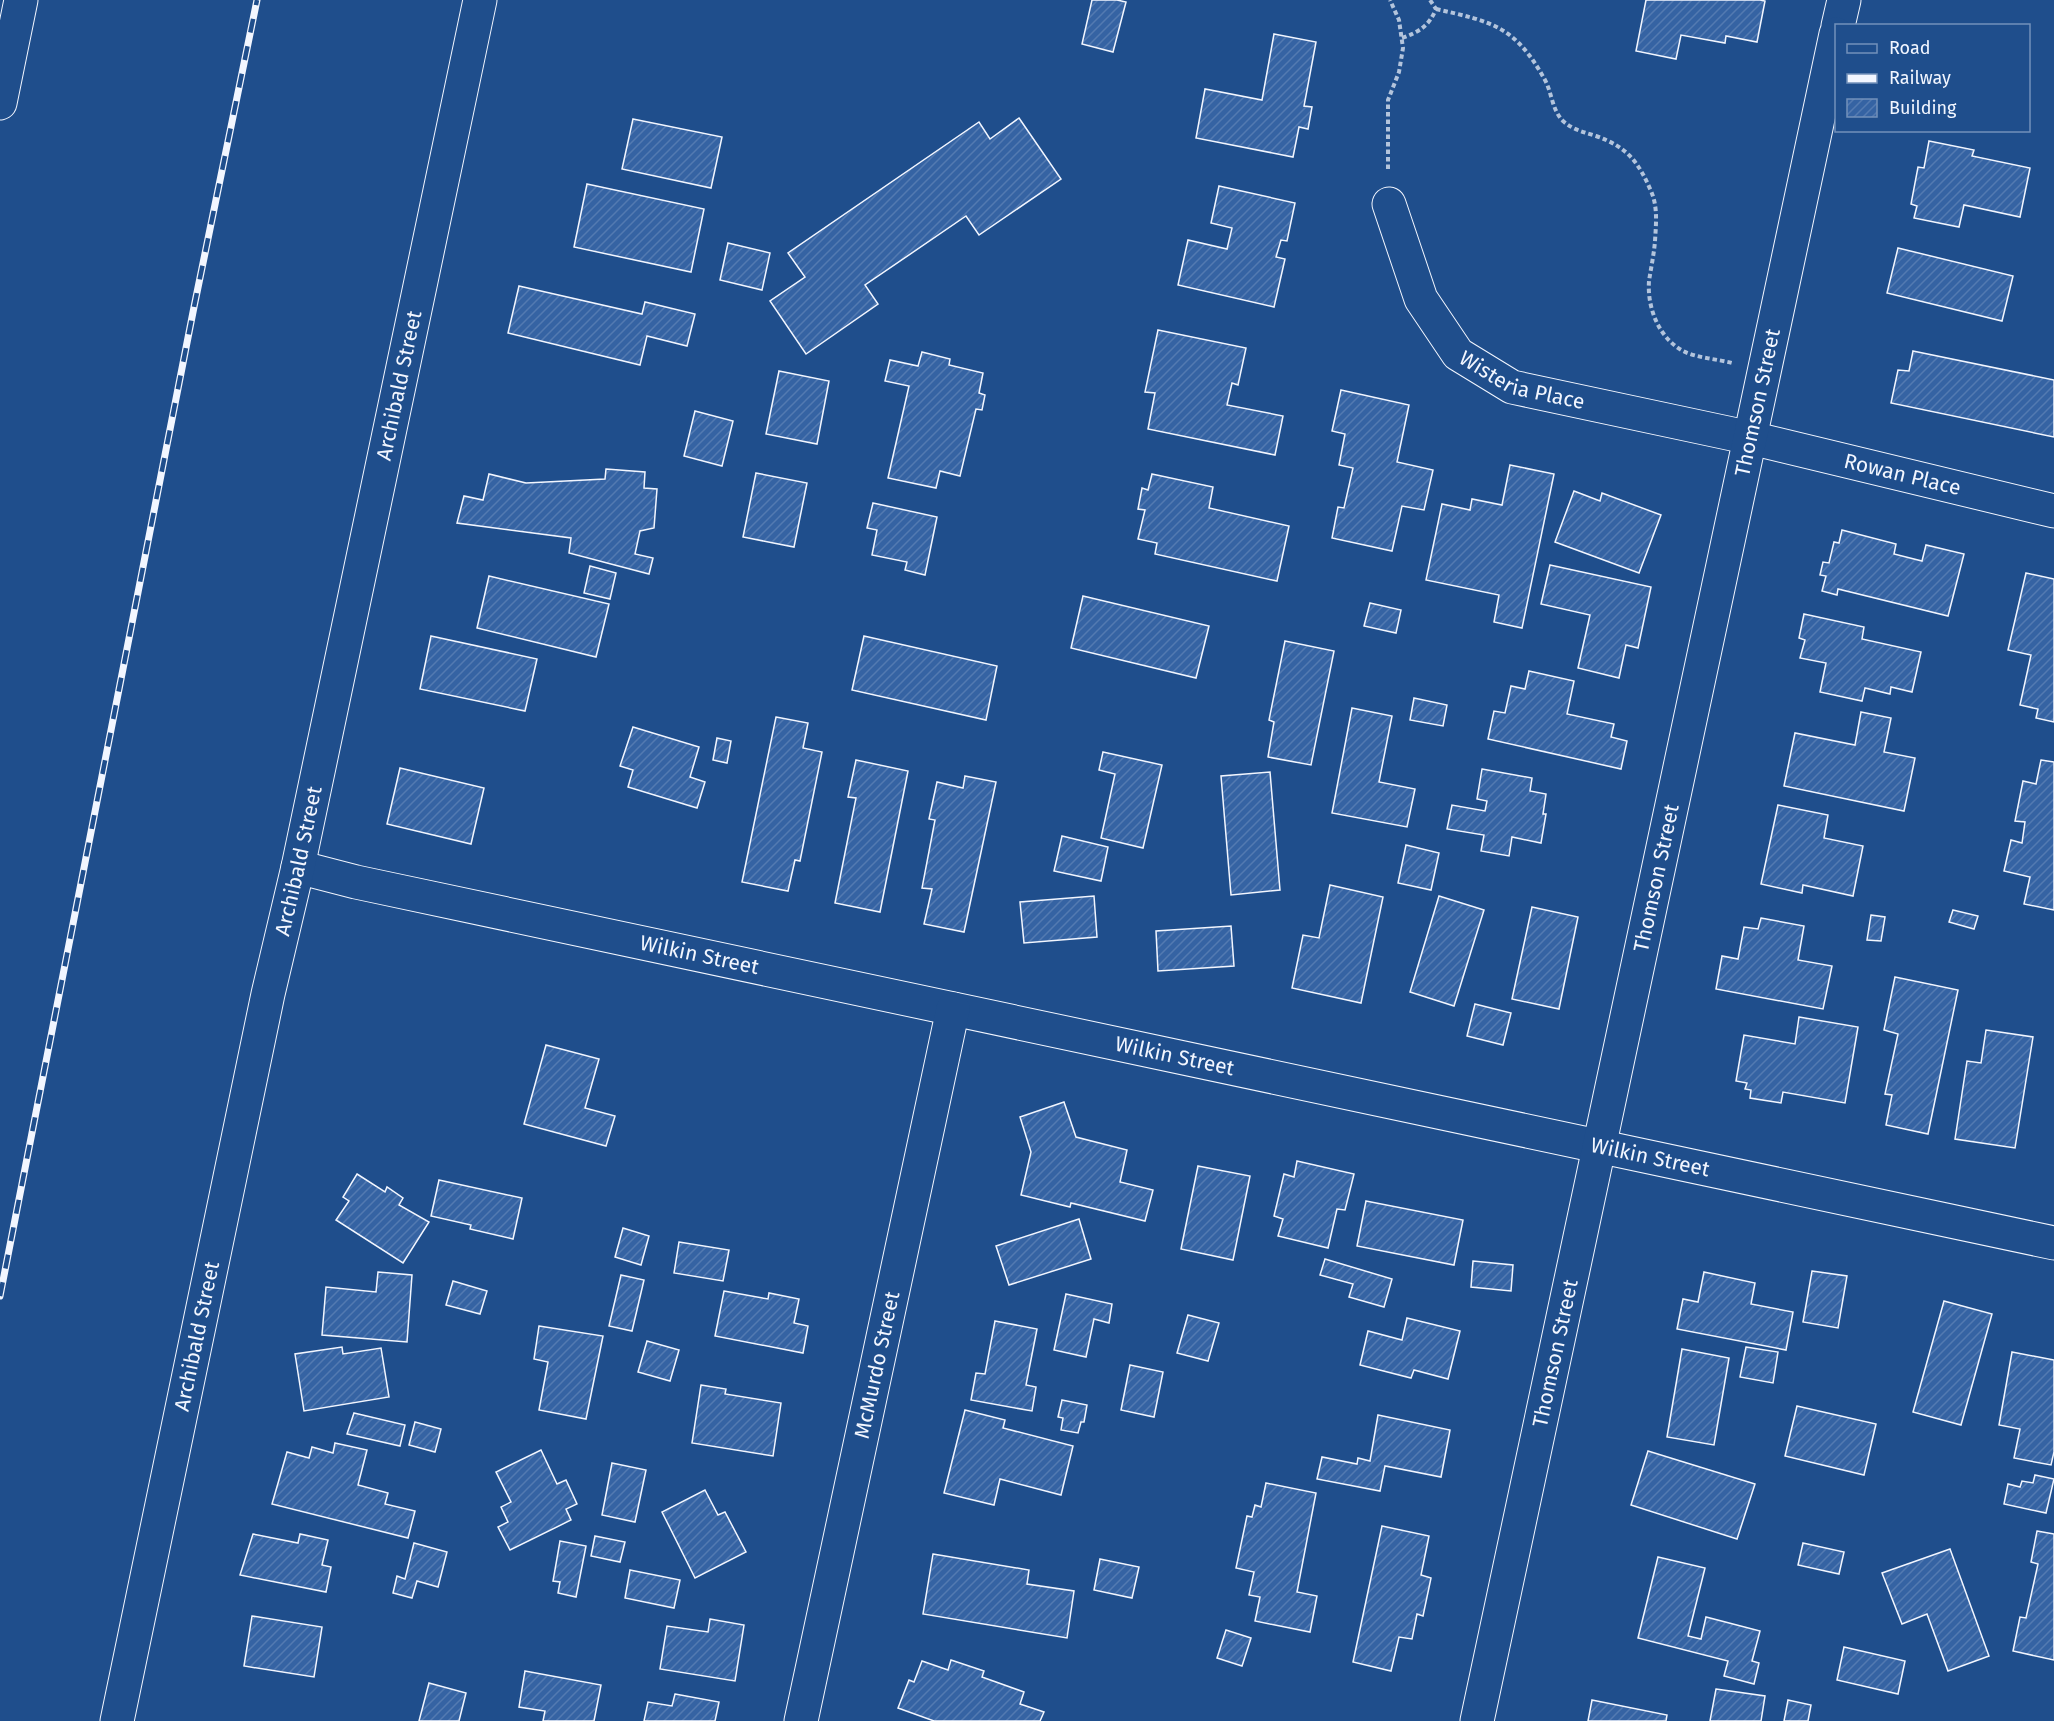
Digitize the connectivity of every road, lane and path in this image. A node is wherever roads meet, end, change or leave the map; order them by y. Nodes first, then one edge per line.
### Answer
1 (21, 0) edge
2 (480, 0) edge
3 (1390, 0) edge
4 (1430, 0) edge
5 (1844, 0) edge
6 (1436, 9) junction
7 (1838, 24) edge
8 (1402, 38) junction
9 (1835, 39) edge
10 (2, 83) edge
11 (1389, 204) joint
12 (1736, 364) dead end
13 (1751, 438) junction
14 (2054, 511) edge
15 (298, 867) junction
16 (953, 1009) junction
17 (1599, 1147) junction
18 (2054, 1243) edge
19 (117, 1721) edge
20 (801, 1721) edge
21 (1477, 1721) edge

1 - 10 main road
2 - 15 main road, Archibald Street
3 - 8 path
4 - 6 path
5 - 7 main road
6 - 8 path
6 - 12 path
8 - 11 path
9 - 13 main road, Thomson Street
11 - 13 main road, Wisteria Place
13 - 14 main road, Rowan Place
13 - 17 main road, Thomson Street
15 - 16 main road, Wilkin Street
15 - 19 main road, Archibald Street
16 - 17 main road, Wilkin Street
16 - 20 main road, McMurdo Street
17 - 18 main road, Wilkin Street
17 - 21 main road, Thomson Street

